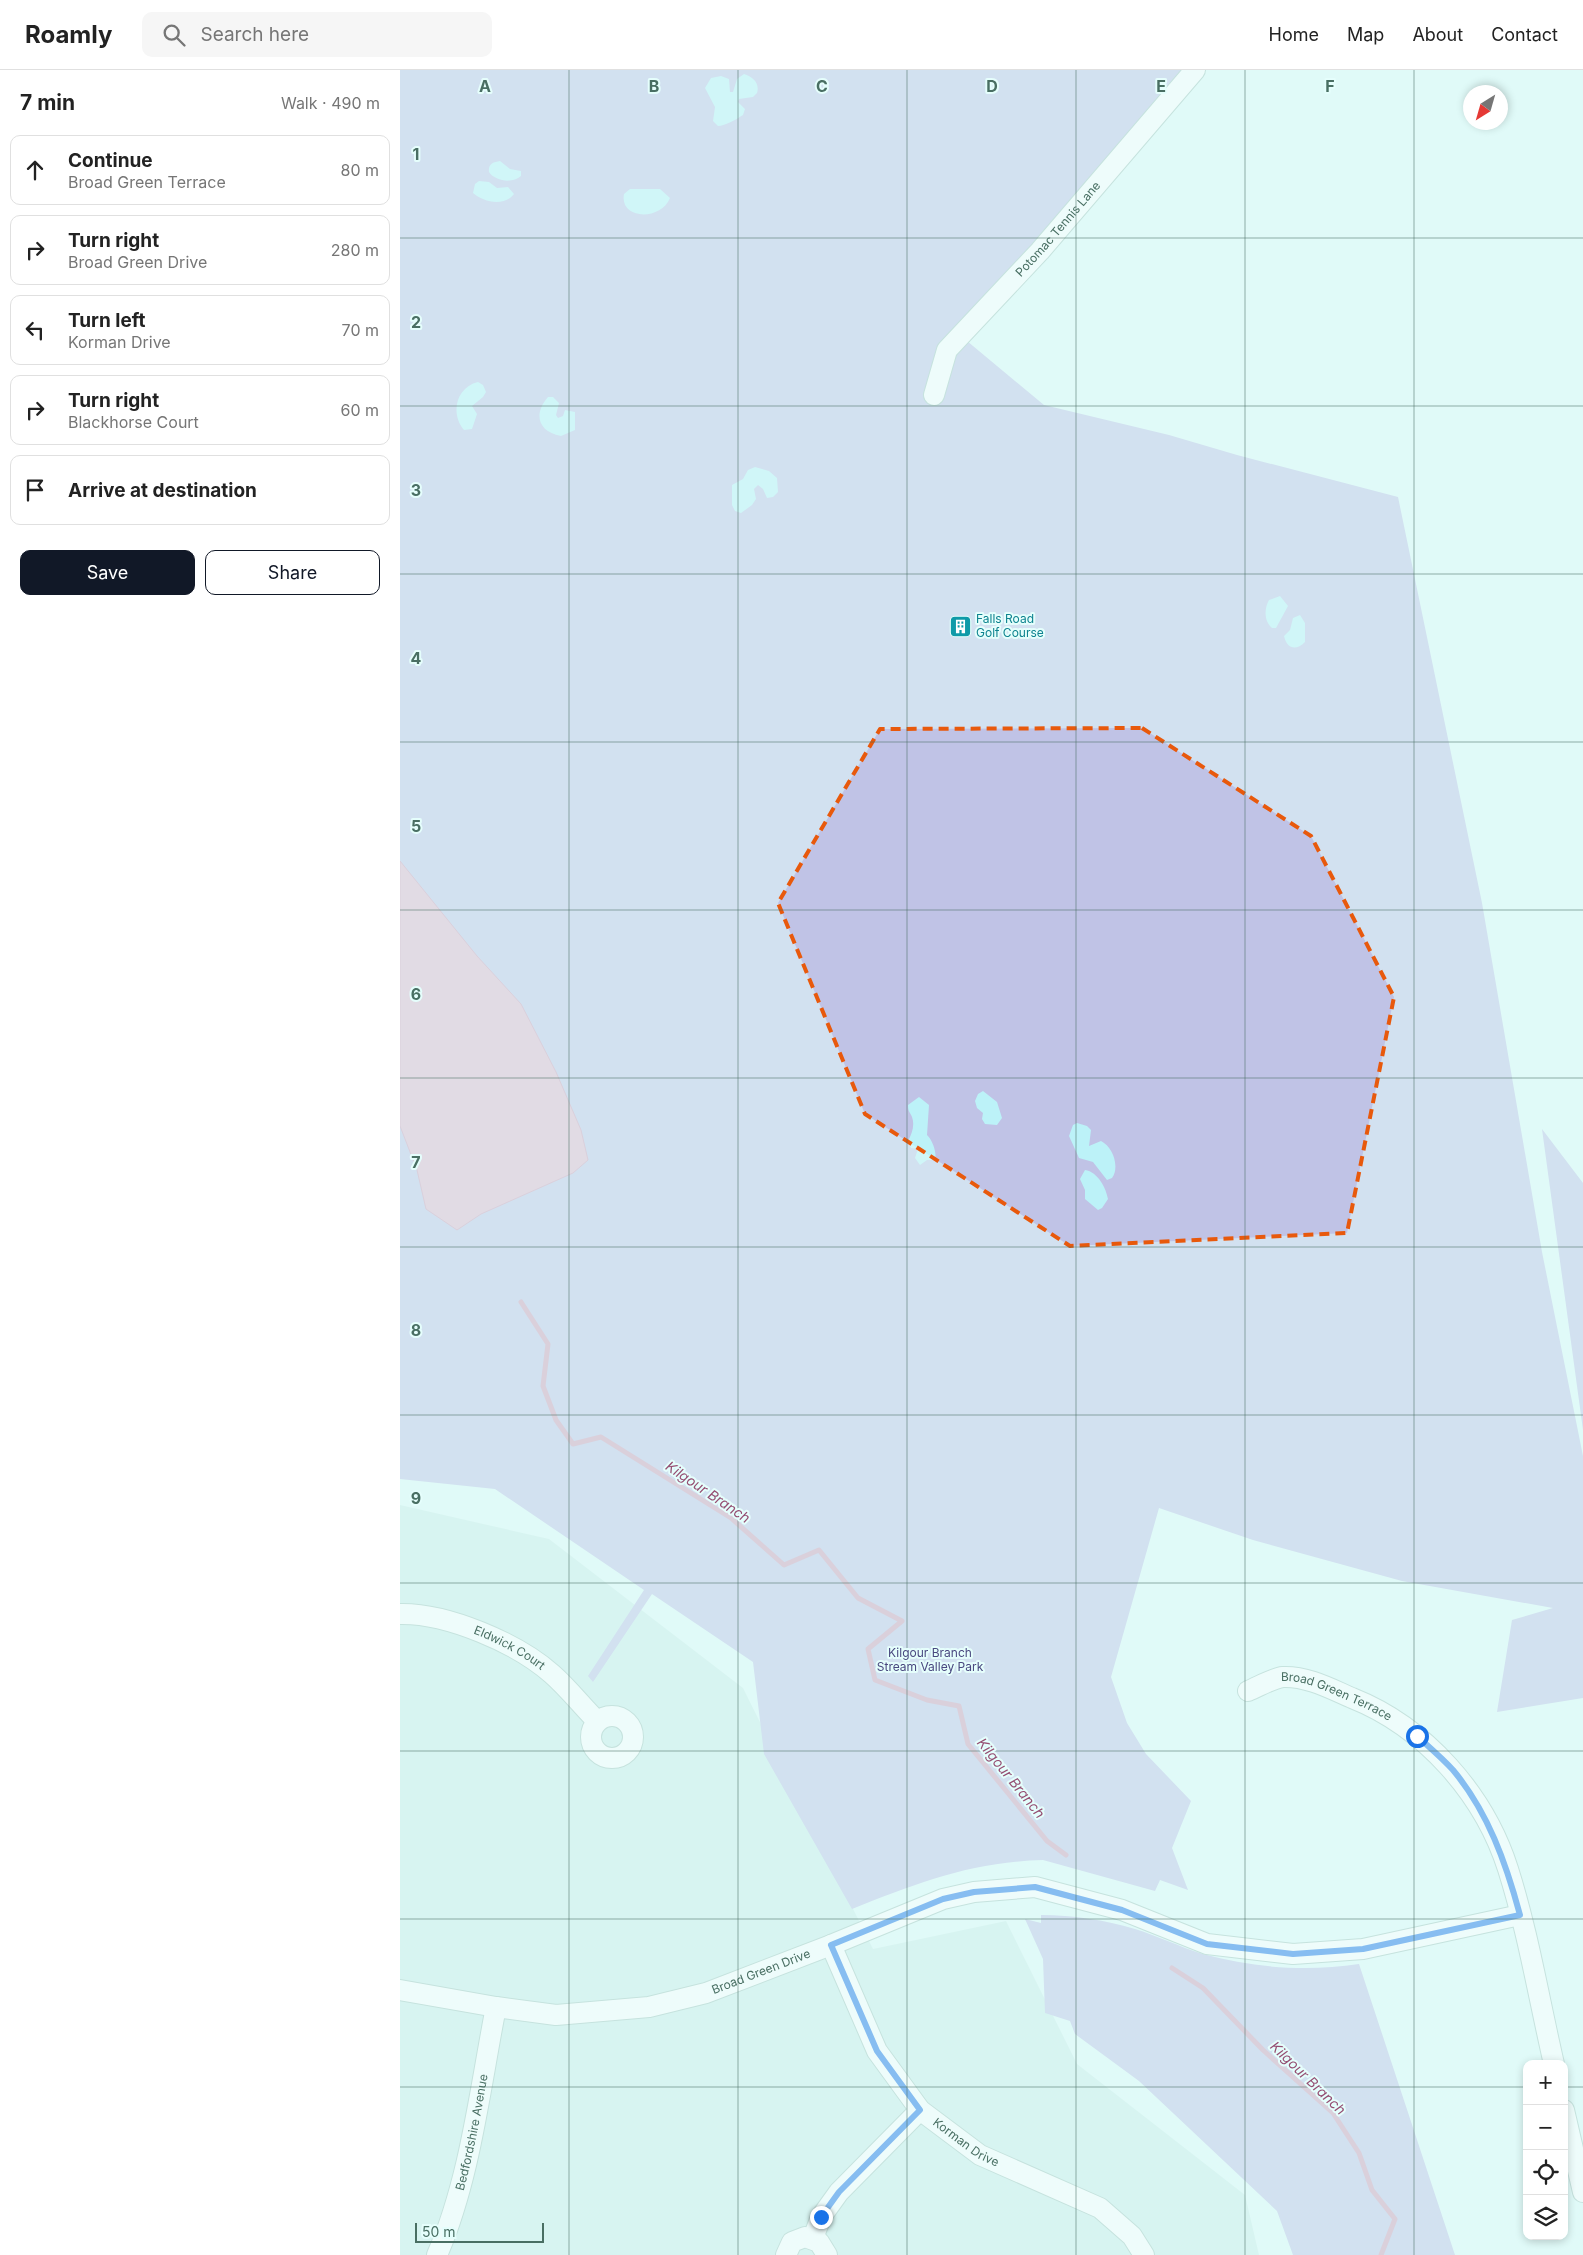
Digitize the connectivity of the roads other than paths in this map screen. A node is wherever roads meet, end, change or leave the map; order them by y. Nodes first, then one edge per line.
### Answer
1 (1196, 70) edge
2 (934, 395) dead end
3 (400, 1614) edge
4 (1248, 1691) dead end
5 (597, 1722) dead end
6 (1520, 1915) junction
7 (831, 1945) junction
8 (400, 1990) edge
9 (496, 2007) junction
10 (1553, 2060) edge
11 (920, 2110) junction
12 (1568, 2127) edge
13 (1583, 2192) edge
14 (813, 2238) junction
15 (437, 2255) edge
16 (786, 2255) edge
17 (827, 2255) edge
18 (1144, 2255) edge

1 - 2 street, Potomac Tennis Lane
3 - 5 street, Eldwick Court
4 - 6 street, Broad Green Terrace
6 - 7 street, Broad Green Drive
6 - 10 street, Broad Green Terrace
7 - 9 street, Broad Green Drive
7 - 11 street, Korman Drive
8 - 9 street, Broad Green Drive
9 - 15 street, Bedfordshire Avenue
11 - 14 street
11 - 18 street, Korman Drive
12 - 13 street
14 - 16 street
14 - 17 street

